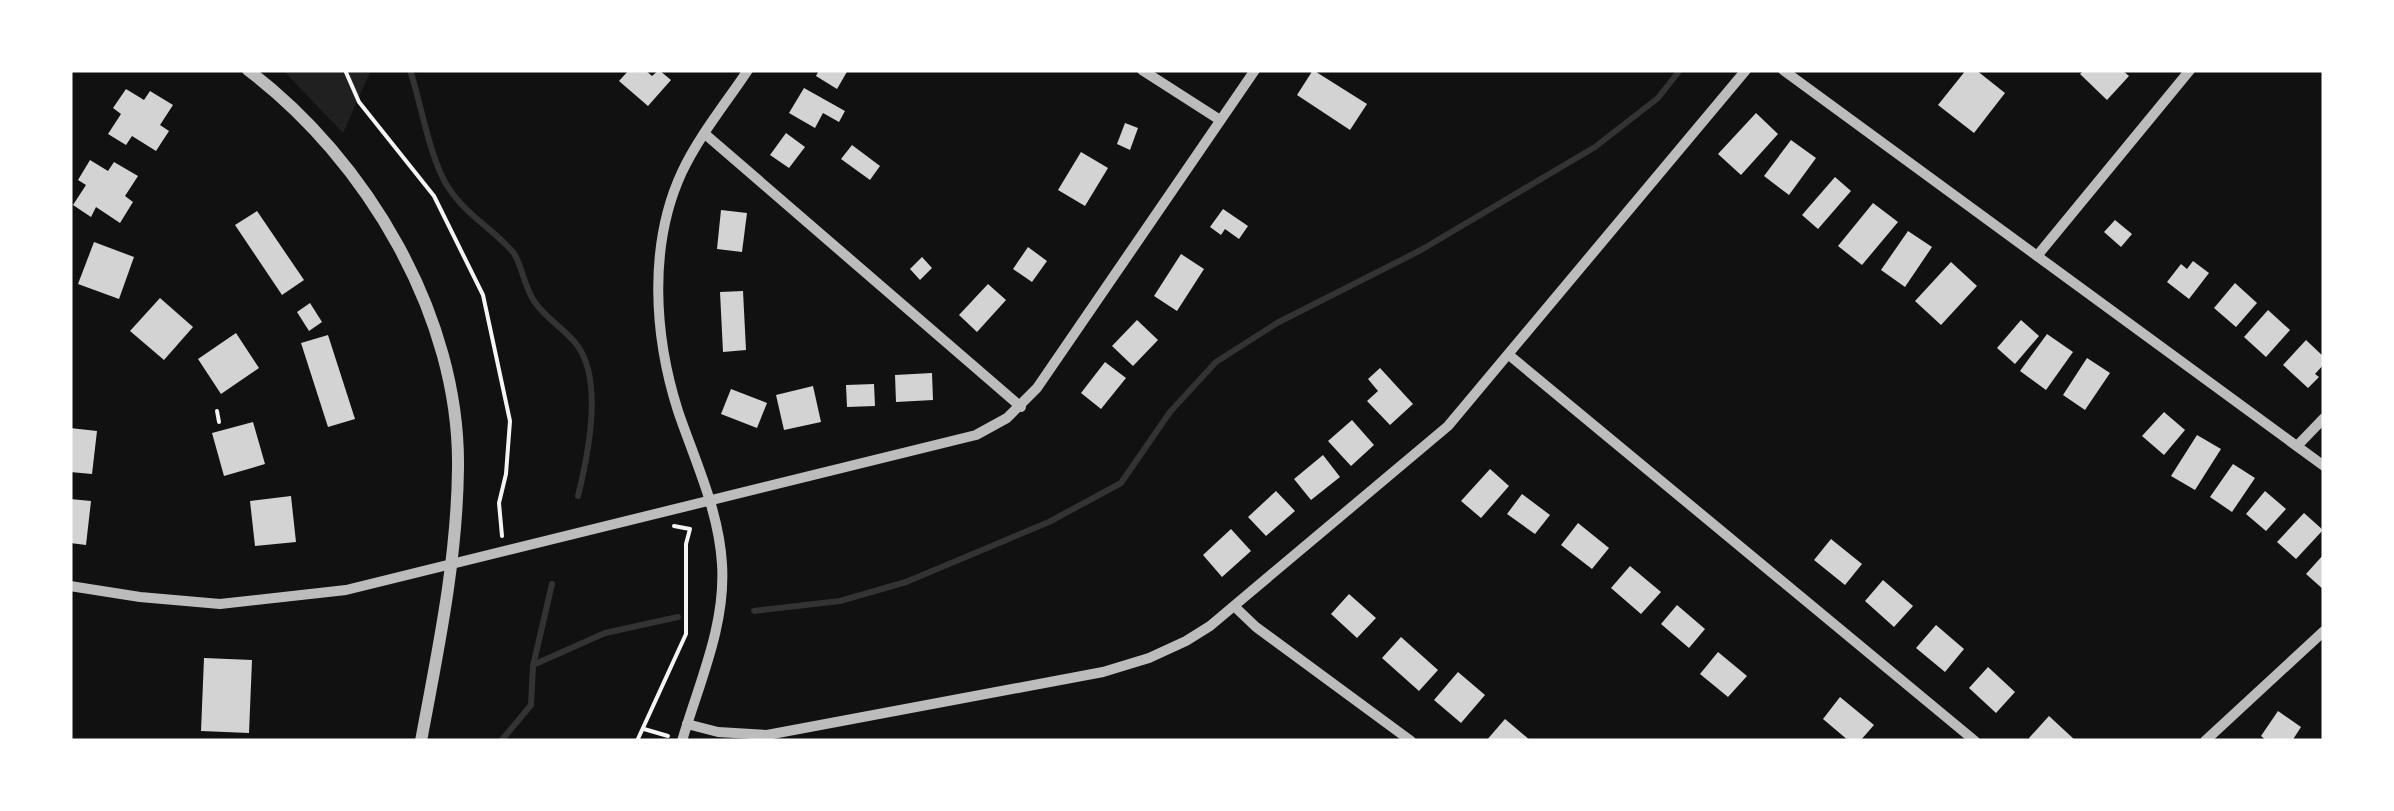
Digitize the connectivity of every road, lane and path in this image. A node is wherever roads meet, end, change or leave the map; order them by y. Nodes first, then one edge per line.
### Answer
1 (248, 70) edge
2 (345, 70) edge
3 (748, 70) edge
4 (1142, 70) edge
5 (1255, 70) edge
6 (1746, 70) edge
7 (1783, 70) edge
8 (2190, 70) edge
9 (1220, 120) junction
10 (705, 134) junction
11 (2037, 256) junction
12 (1509, 355) junction
13 (1021, 407) junction
14 (216, 411) dead end
15 (2324, 418) edge
16 (219, 422) dead end
17 (2297, 446) junction
18 (2324, 466) edge
19 (710, 502) junction
20 (690, 529) dead end
21 (502, 536) dead end
22 (453, 565) junction
23 (70, 586) edge
24 (1235, 607) junction
25 (2324, 631) edge
26 (687, 724) junction
27 (644, 728) junction
28 (421, 741) edge
29 (637, 741) edge
30 (682, 741) edge
31 (1410, 741) edge
32 (1975, 741) edge
33 (2205, 741) edge

1 - 22 street
2 - 21 path
3 - 10 street
4 - 9 street
5 - 9 street
6 - 12 street
7 - 11 street
8 - 11 street
9 - 13 street
10 - 13 street
10 - 19 street
11 - 17 street
12 - 24 street
12 - 32 street
13 - 19 street
14 - 16 path
15 - 17 street
17 - 18 street
19 - 22 street
19 - 26 street
20 - 27 path
22 - 23 street
22 - 28 street
24 - 26 street
24 - 31 street
25 - 33 street
26 - 30 street
27 - 29 path
27 - 30 path

